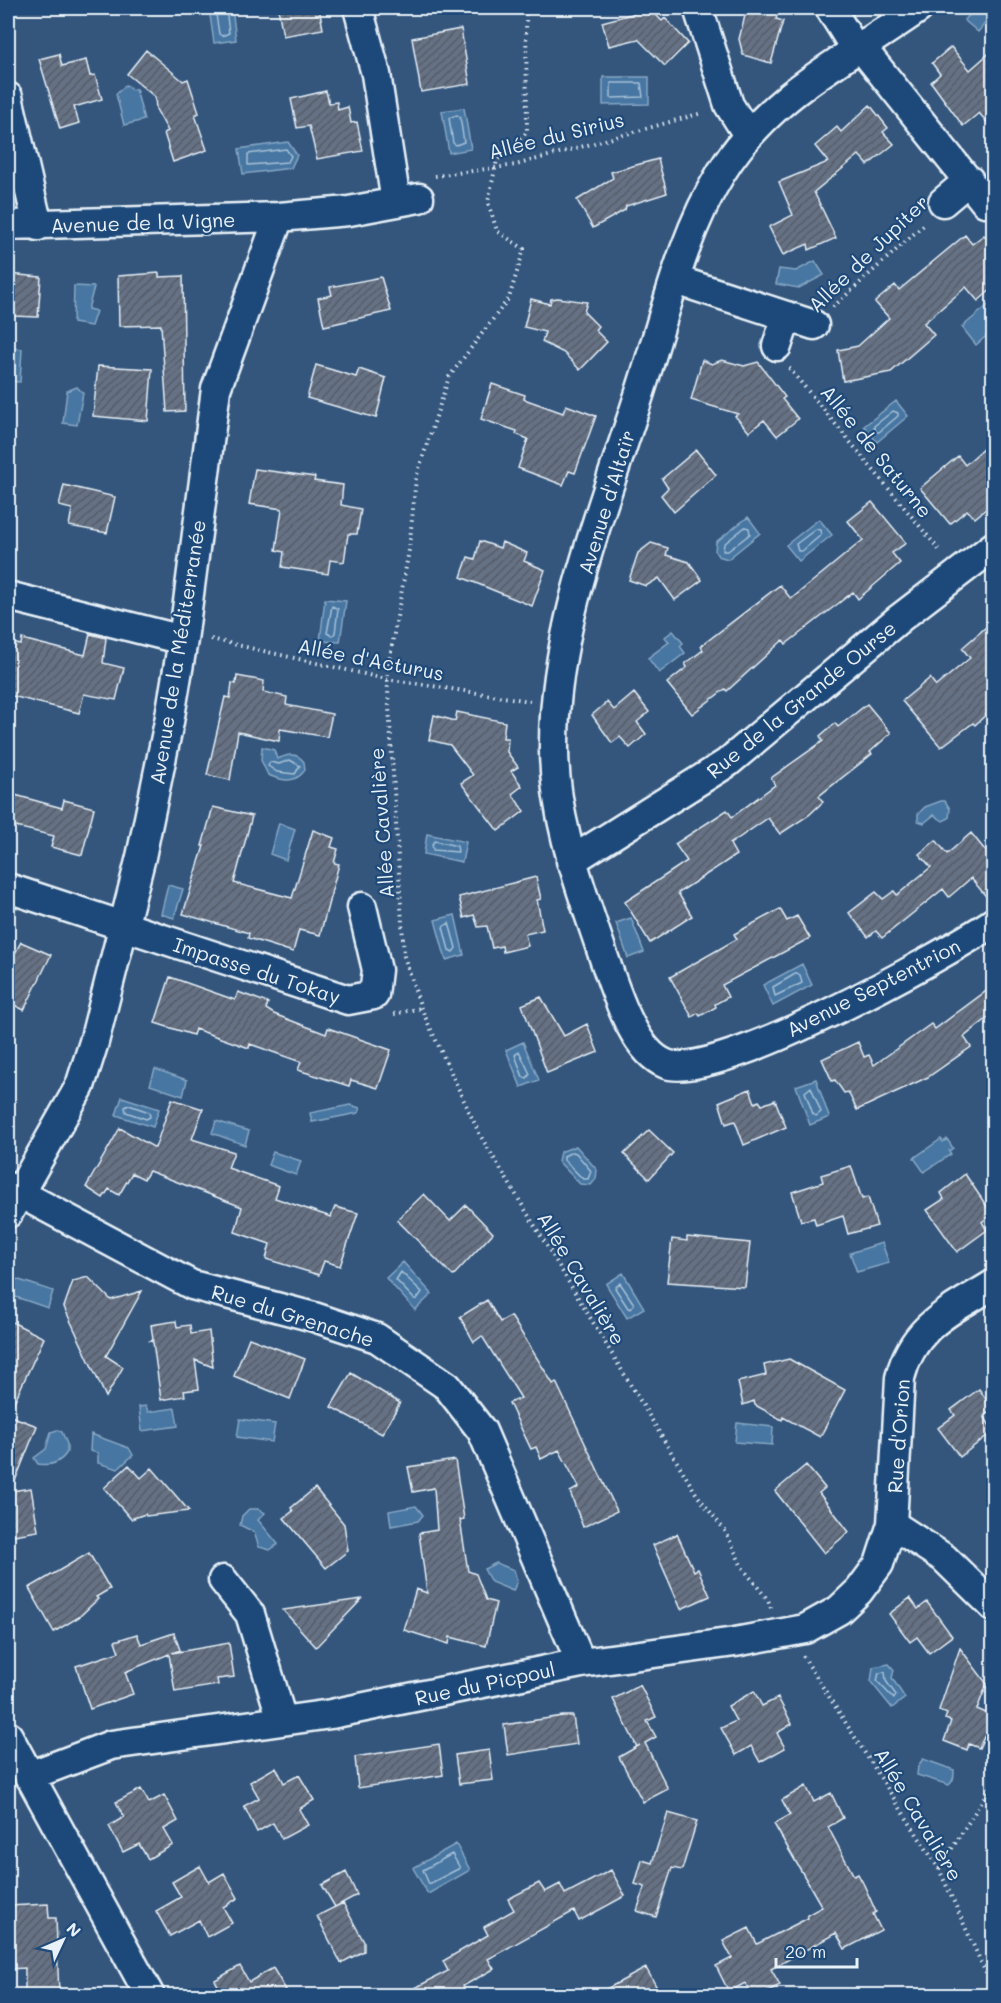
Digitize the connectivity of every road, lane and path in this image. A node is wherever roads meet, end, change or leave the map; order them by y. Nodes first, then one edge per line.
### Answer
1 (358, 8) edge
2 (526, 8) edge
3 (698, 8) edge
4 (830, 8) edge
5 (919, 8) edge
6 (858, 48) junction
7 (8, 97) edge
8 (729, 105) junction
9 (748, 135) junction
10 (493, 168) junction
11 (407, 200) junction
12 (943, 202) joint
13 (279, 217) junction
14 (8, 225) edge
15 (38, 226) junction
16 (676, 280) junction
17 (787, 316) junction
18 (814, 325) joint
19 (777, 346) joint
20 (993, 546) edge
21 (959, 573) junction
22 (8, 596) edge
23 (183, 636) junction
24 (387, 679) junction
25 (556, 705) junction
26 (571, 861) junction
27 (8, 888) edge
28 (362, 907) dead end
29 (993, 922) edge
30 (124, 926) junction
31 (680, 1068) joint
32 (11, 1198) edge
33 (993, 1284) edge
34 (892, 1524) junction
35 (223, 1580) dead end
36 (768, 1600) dead end
37 (993, 1607) edge
38 (806, 1659) dead end
39 (581, 1663) junction
40 (282, 1720) junction
41 (8, 1736) edge
42 (29, 1776) junction
43 (993, 1782) edge
44 (939, 1869) junction
45 (993, 1991) edge
46 (150, 1995) edge

1 - 11 street
2 - 10 path
3 - 8 street
4 - 6 street
5 - 6 street, Avenue d'Altaïr
6 - 9 street, Avenue d'Altaïr
6 - 12 street
7 - 15 street
8 - 9 street
8 - 10 path, Allée du Sirius
9 - 16 street, Avenue d'Altaïr
10 - 11 path, Allée du Sirius
10 - 24 path, Allée Cavalière
11 - 13 street
12 - 18 path, Allée de Jupiter
13 - 15 street, Avenue de la Vigne
13 - 23 street, Avenue de la Méditerranée
14 - 15 street, Avenue de la Vigne
16 - 17 street
16 - 25 street, Avenue d'Altaïr
17 - 18 street
17 - 19 street
19 - 21 path, Allée de Saturne
20 - 21 street, Rue de la Grande Ourse
21 - 26 street, Rue de la Grande Ourse
22 - 23 street
23 - 24 path, Allée d'Acturus
23 - 30 street, Avenue de la Méditerranée
24 - 25 path, Allée d'Acturus
24 - 36 path, Allée Cavalière
25 - 26 street, Avenue d'Altaïr
26 - 31 street, Avenue d'Altaïr
27 - 30 street
28 - 30 street, Impasse du Tokay
29 - 31 street, Avenue Septentrion
30 - 32 street, Avenue de la Méditerranée
32 - 39 street, Rue du Grenache
33 - 34 street, Rue d'Orion
34 - 37 street
34 - 39 street, Rue du Picpoul
35 - 40 street
38 - 44 path, Allée Cavalière
39 - 40 street, Rue du Picpoul
40 - 42 street, Rue du Picpoul
41 - 42 street
42 - 46 street
43 - 44 path
44 - 45 path, Allée Cavalière

